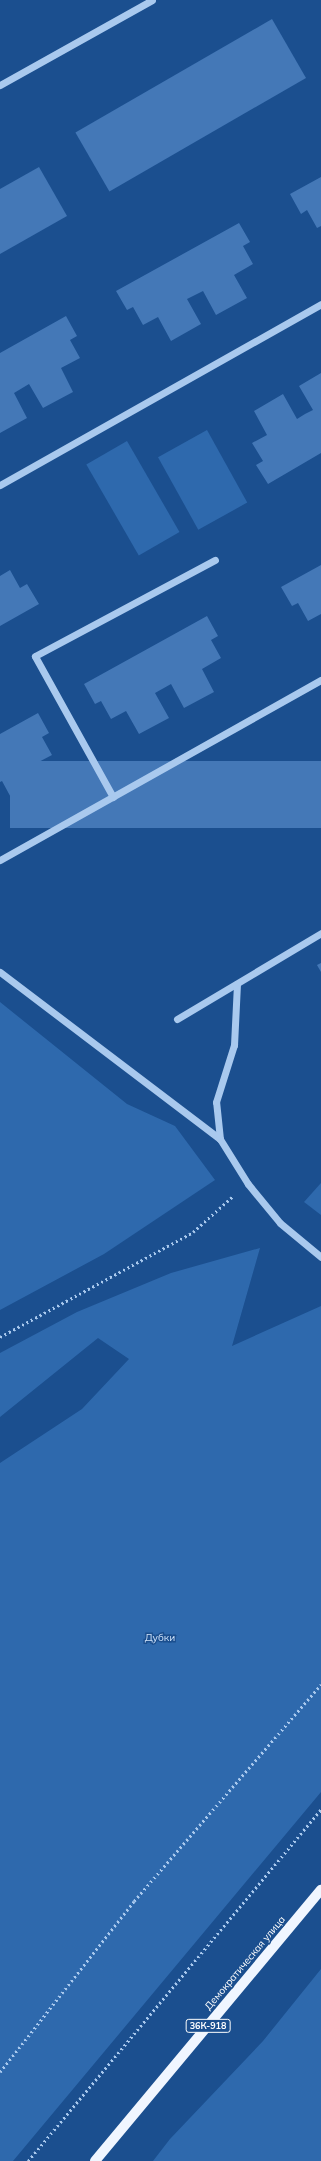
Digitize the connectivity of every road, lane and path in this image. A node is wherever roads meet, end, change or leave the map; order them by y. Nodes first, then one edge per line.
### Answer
1 (152, 0) edge
2 (0, 85) edge
3 (321, 304) edge
4 (0, 485) edge
5 (215, 560) dead end
6 (321, 680) edge
7 (113, 797) junction
8 (0, 860) edge
9 (321, 932) edge
10 (0, 972) edge
11 (237, 984) junction
12 (177, 1019) dead end
13 (220, 1139) junction
14 (248, 1184) junction
15 (321, 1257) edge
16 (0, 1337) edge
17 (321, 1684) edge
18 (321, 1809) edge
19 (321, 1890) edge
20 (0, 2072) edge
21 (28, 2161) edge
22 (96, 2161) edge

1 - 2 lane
3 - 4 lane
5 - 7 lane
6 - 7 lane
7 - 8 lane
9 - 11 lane
10 - 13 lane
11 - 12 lane
11 - 13 lane
13 - 14 lane
14 - 15 lane
14 - 16 path
17 - 20 path
18 - 21 path
19 - 22 main road, Демократическая улица / 36К-918

